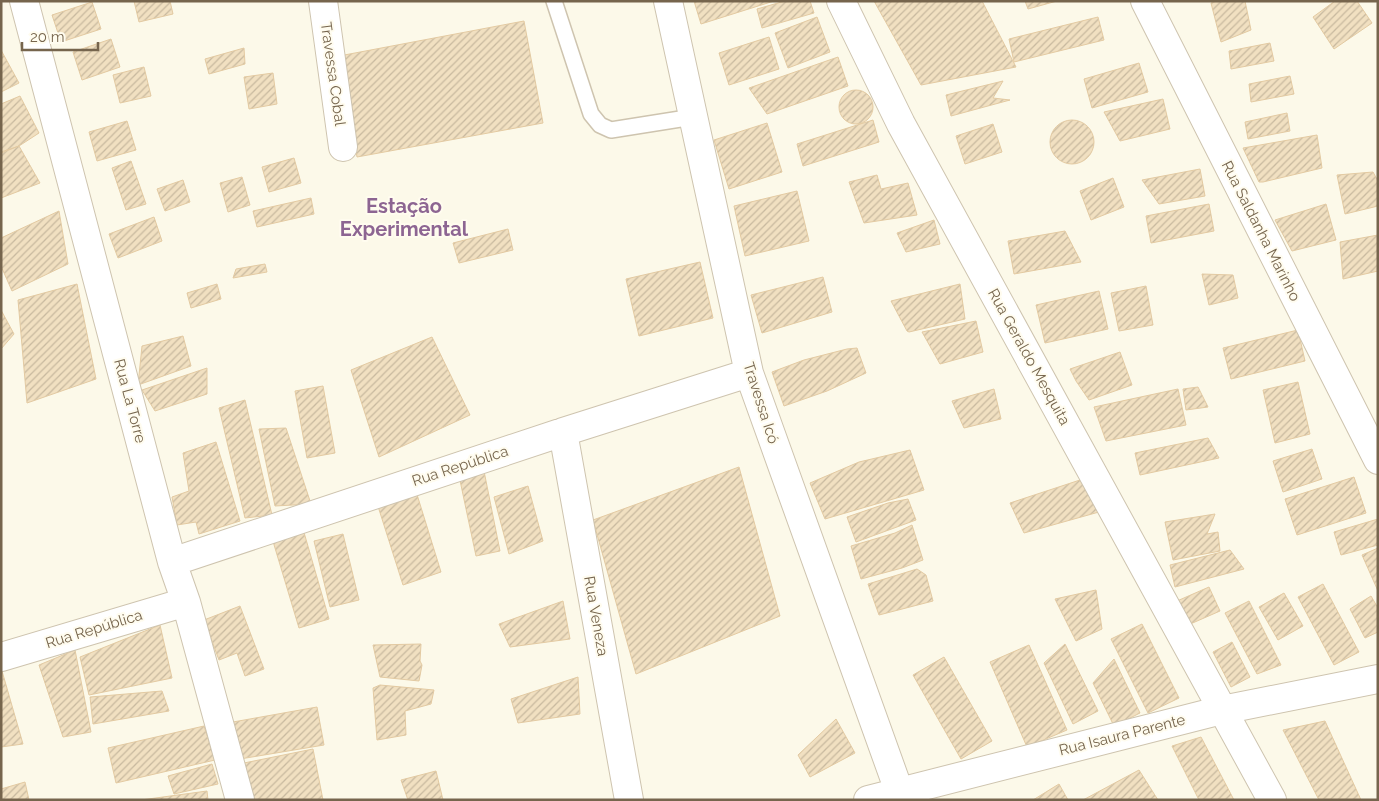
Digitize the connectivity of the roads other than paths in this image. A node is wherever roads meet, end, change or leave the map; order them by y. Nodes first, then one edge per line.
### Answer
1 (24, 1) edge
2 (324, 1) edge
3 (554, 1) edge
4 (668, 1) edge
5 (841, 1) edge
6 (1145, 1) edge
7 (693, 117) junction
8 (343, 147) dead end
9 (749, 372) junction
10 (563, 432) junction
11 (1378, 460) edge
12 (172, 562) junction
13 (186, 602) junction
14 (1, 657) edge
15 (1378, 679) edge
16 (1222, 710) junction
17 (899, 791) junction
18 (240, 800) edge
19 (629, 800) edge
20 (868, 800) edge
21 (1272, 800) edge

1 - 12 street, Rua La Torre
2 - 8 street, Travessa Cobal
3 - 7 lane
4 - 7 street, Travessa Icó
5 - 16 street, Rua Geraldo Mesquita
6 - 11 street, Rua Saldanha Marinho
7 - 9 street, Travessa Icó
9 - 10 street, Rua República
9 - 17 street, Travessa Icó
10 - 12 street, Rua República
10 - 19 street, Rua Veneza
12 - 13 street, Rua La Torre
13 - 14 street, Rua República
13 - 18 street, Rua La Torre
15 - 16 street, Rua Isaura Parente
16 - 17 street, Rua Isaura Parente
16 - 21 street, Rua Geraldo Mesquita
17 - 20 street, Rua Isaura Parente

